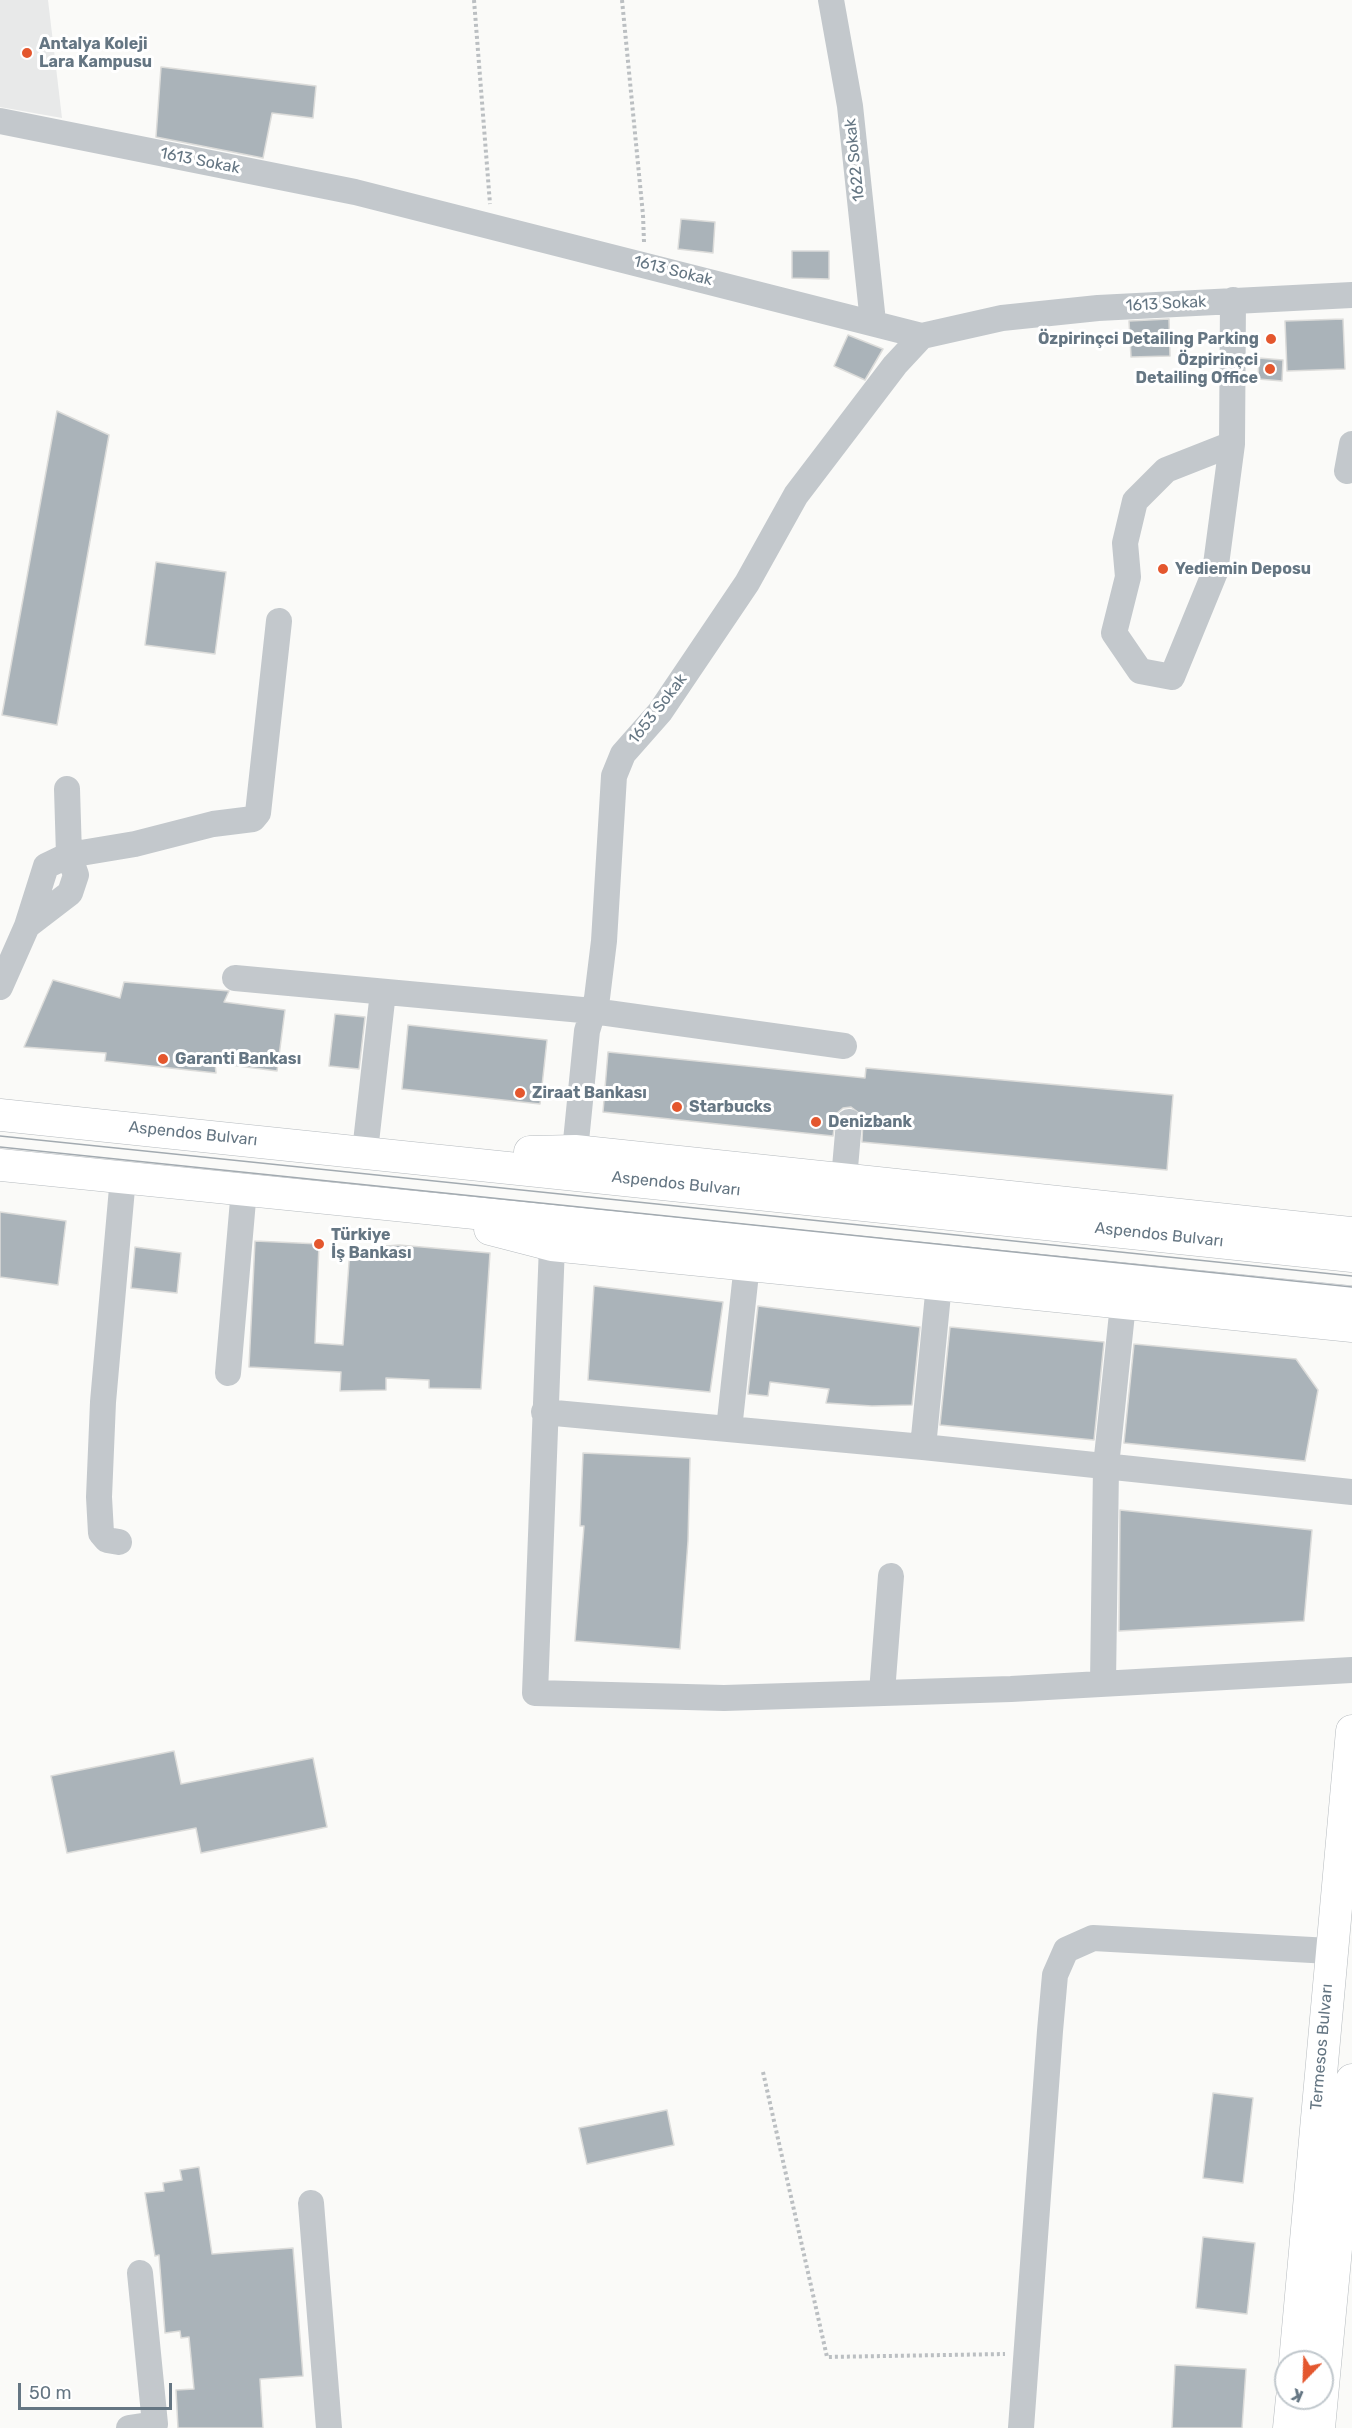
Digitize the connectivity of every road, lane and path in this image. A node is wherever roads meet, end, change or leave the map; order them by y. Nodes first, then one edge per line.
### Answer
1 (474, 0) edge
2 (622, 0) edge
3 (831, 0) edge
4 (0, 121) edge
5 (491, 226) junction
6 (644, 264) junction
7 (1352, 295) edge
8 (1233, 300) junction
9 (873, 322) junction
10 (922, 336) junction
11 (1232, 444) junction
12 (1352, 444) edge
13 (1347, 471) dead end
14 (279, 621) dead end
15 (67, 789) dead end
16 (69, 855) junction
17 (235, 978) dead end
18 (0, 987) edge
19 (383, 992) junction
20 (593, 1011) junction
21 (844, 1046) dead end
22 (0, 1115) edge
23 (849, 1122) dead end
24 (575, 1152) junction
25 (379, 1153) junction
26 (0, 1165) edge
27 (123, 1177) junction
28 (844, 1179) junction
29 (244, 1189) junction
30 (396, 1204) junction
31 (1349, 1239) edge
32 (552, 1245) junction
33 (747, 1264) junction
34 (939, 1284) junction
35 (1122, 1304) junction
36 (1348, 1318) edge
37 (228, 1373) dead end
38 (544, 1412) junction
39 (729, 1429) junction
40 (924, 1447) junction
41 (1106, 1466) junction
42 (1352, 1492) edge
43 (119, 1542) dead end
44 (891, 1576) dead end
45 (1352, 1670) edge
46 (1103, 1683) junction
47 (882, 1692) junction
48 (1352, 1731) edge
49 (1330, 1951) junction
50 (763, 2072) dead end
51 (1352, 2080) edge
52 (1347, 2186) edge
53 (311, 2203) dead end
54 (140, 2273) dead end
55 (1296, 2350) edge
56 (1026, 2353) junction
57 (1291, 2410) edge
58 (155, 2426) edge
59 (129, 2428) edge
60 (329, 2428) edge
61 (1021, 2428) edge
62 (1289, 2428) edge
63 (1319, 2428) edge

1 - 5 path
2 - 6 path
3 - 9 street, 1622 Sokak
4 - 5 street, 1613 Sokak
5 - 6 street, 1613 Sokak
6 - 9 street, 1613 Sokak
7 - 8 street, 1613 Sokak
8 - 10 street, 1613 Sokak
8 - 11 street
9 - 10 street, 1613 Sokak
10 - 20 street, 1653 Sokak
11 - 11 street
12 - 13 street
14 - 16 street
15 - 16 street
16 - 18 street
17 - 19 street
19 - 20 street
19 - 25 street
20 - 21 street
20 - 24 street, 1653 Sokak
22 - 25 main road, Aspendos Bulvarı
23 - 28 street
24 - 25 main road
24 - 28 main road
25 - 31 main road, Aspendos Bulvarı
26 - 27 main road
27 - 29 main road
27 - 43 street
28 - 31 main road
29 - 30 main road
29 - 37 street
30 - 32 main road
30 - 36 main road
32 - 33 main road
32 - 38 street
33 - 34 main road
33 - 39 street
34 - 35 main road
34 - 40 street
35 - 36 main road
35 - 41 street
38 - 39 street
38 - 47 street
39 - 40 street
40 - 41 street
41 - 42 street
41 - 46 street
44 - 47 street
45 - 46 street
46 - 47 street
48 - 49 main road, Termesos Bulvarı
49 - 55 main road, Termesos Bulvarı
49 - 56 street
50 - 56 path
51 - 52 main road, Termesos Bulvarı
52 - 63 main road, Termesos Bulvarı
53 - 60 street
54 - 58 street
56 - 61 street
57 - 62 main road
58 - 59 street

